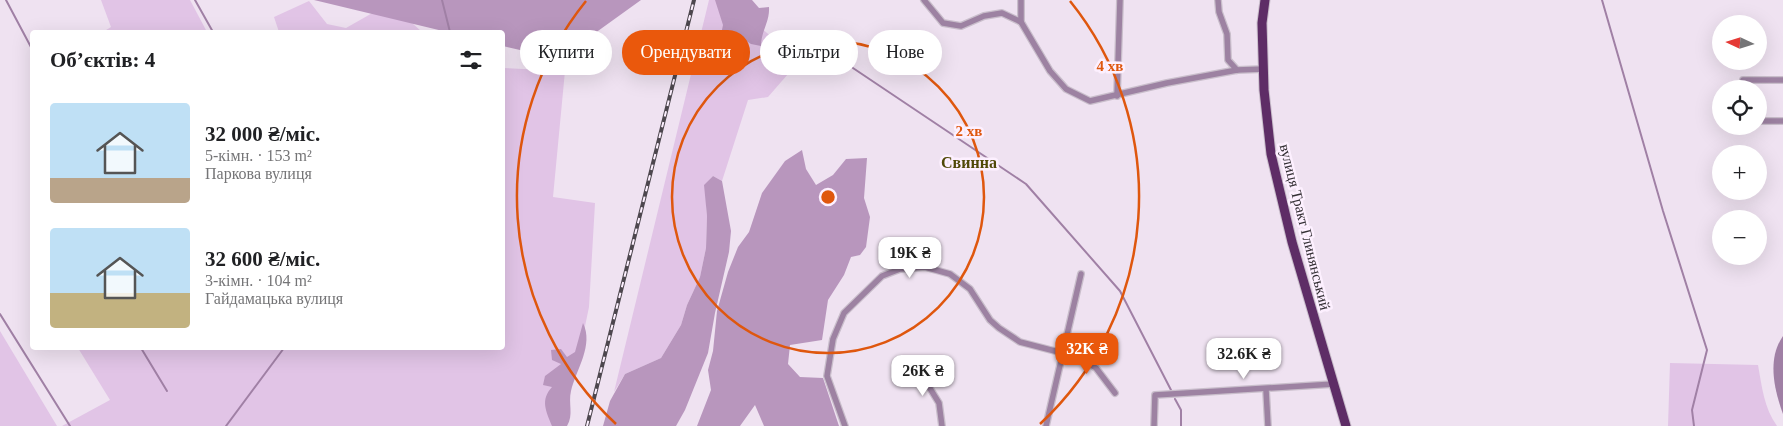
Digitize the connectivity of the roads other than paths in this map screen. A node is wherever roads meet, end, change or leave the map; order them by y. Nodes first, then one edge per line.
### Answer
1 (924, 0) edge
2 (1022, 0) edge
3 (1120, 0) edge
4 (1218, 0) edge
5 (1265, 0) edge
6 (1021, 22) junction
7 (1237, 70) junction
8 (1264, 70) junction
9 (1767, 80) edge
10 (1783, 80) edge
11 (1116, 96) junction
12 (1767, 121) edge
13 (1783, 121) edge
14 (1081, 274) dead end
15 (1063, 352) junction
16 (915, 364) dead end
17 (1334, 384) junction
18 (1266, 390) junction
19 (1115, 393) dead end
20 (845, 426) edge
21 (942, 426) edge
22 (1046, 426) edge
23 (1154, 426) edge
24 (1268, 426) edge
25 (1346, 426) edge

1 - 6 street
2 - 6 street
3 - 11 street
4 - 7 street
5 - 8 main road, вулиця Тракт Глинянський
6 - 11 street
7 - 8 street
7 - 11 street
8 - 17 main road, вулиця Тракт Глинянський
9 - 10 street
12 - 13 street
14 - 15 street
15 - 19 street
15 - 20 street
15 - 22 street
16 - 21 street
17 - 18 street
17 - 25 main road, вулиця Тракт Глинянський
18 - 23 street
18 - 24 street

